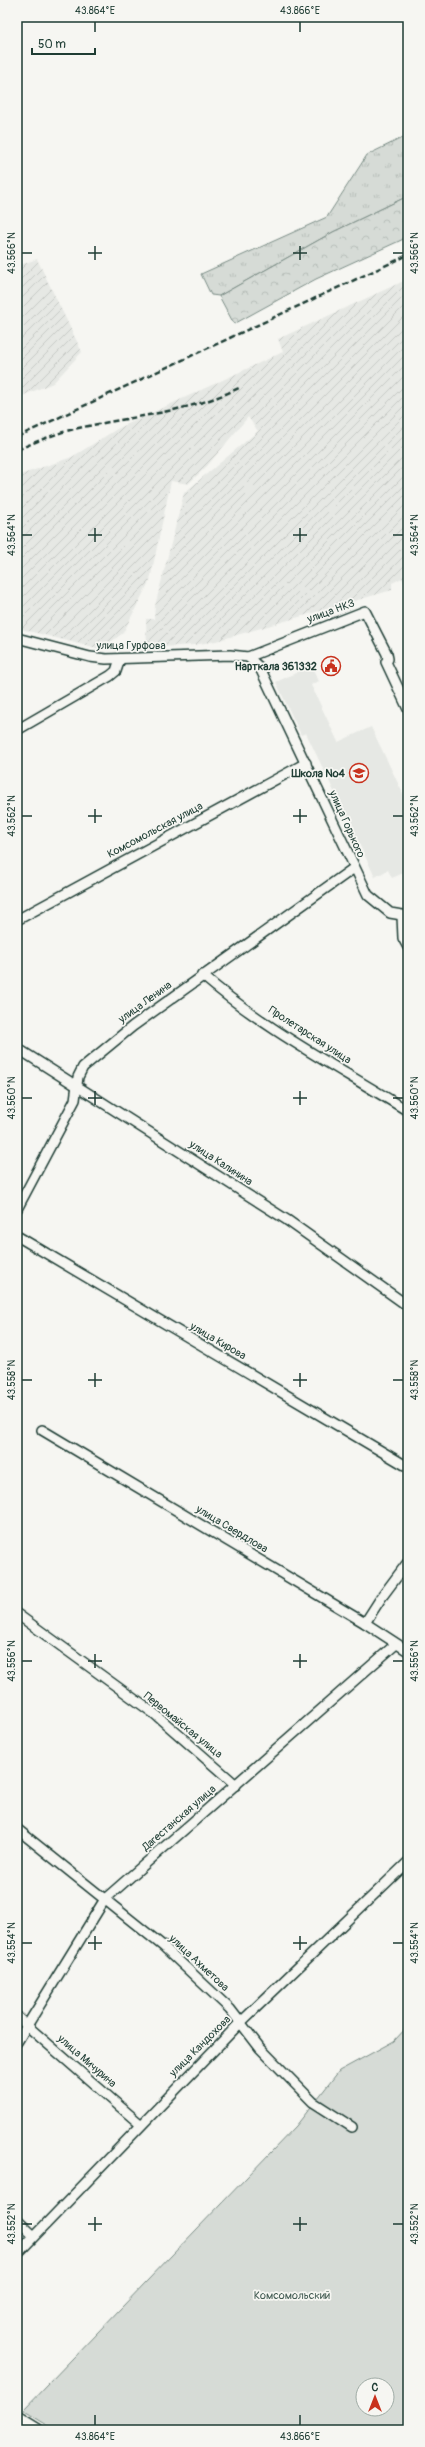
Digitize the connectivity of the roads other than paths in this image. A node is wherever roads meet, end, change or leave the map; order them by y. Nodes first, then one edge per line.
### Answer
1 (17, 638) edge
2 (248, 657) junction
3 (120, 660) junction
4 (408, 709) edge
5 (17, 730) edge
6 (306, 762) junction
7 (354, 868) junction
8 (405, 916) edge
9 (17, 920) edge
10 (408, 947) edge
11 (202, 975) junction
12 (17, 1048) edge
13 (76, 1085) junction
14 (408, 1111) edge
15 (17, 1209) edge
16 (17, 1236) edge
17 (408, 1306) edge
18 (42, 1430) dead end
19 (408, 1467) edge
20 (408, 1562) edge
21 (17, 1614) edge
22 (365, 1623) junction
23 (396, 1644) junction
24 (408, 1651) edge
25 (236, 1785) junction
26 (17, 1829) edge
27 (408, 1862) edge
28 (105, 1899) junction
29 (17, 2017) edge
30 (240, 2023) junction
31 (27, 2025) junction
32 (17, 2042) edge
33 (140, 2124) junction
34 (352, 2127) dead end
35 (17, 2220) edge
36 (34, 2236) junction
37 (17, 2254) edge
38 (17, 2417) edge
39 (38, 2430) edge

1 - 3 street, улица Гурфова
2 - 3 street, улица Гурфова
2 - 4 street, улица НКЗ
2 - 6 street, улица Горького
3 - 5 street
6 - 7 street, улица Горького
6 - 9 street, Комсомольская улица
7 - 8 street, улица Горького
7 - 11 street, улица Ленина
8 - 10 street, улица Горького
11 - 13 street, улица Ленина
11 - 14 street, Пролетарская улица
12 - 13 street, улица Калинина
13 - 15 street, улица Ленина
13 - 17 street, улица Калинина
16 - 19 street, улица Кирова
18 - 22 street, улица Свердлова
20 - 22 street
21 - 25 street, Первомайская улица
22 - 23 street, улица Свердлова
23 - 24 street, улица Свердлова
23 - 25 street, Дагестанская улица
25 - 28 street, Дагестанская улица
26 - 28 street, улица Ахметова
27 - 30 street, улица Кандохова
28 - 30 street, улица Ахметова
28 - 31 street, Дагестанская улица
29 - 31 street, улица Мичурина
30 - 33 street, улица Кандохова
30 - 34 street, улица Ахметова
31 - 32 street, Дагестанская улица
31 - 33 street, улица Мичурина
33 - 36 street, улица Кандохова
35 - 36 street
36 - 37 street, улица Кандохова
38 - 39 street

